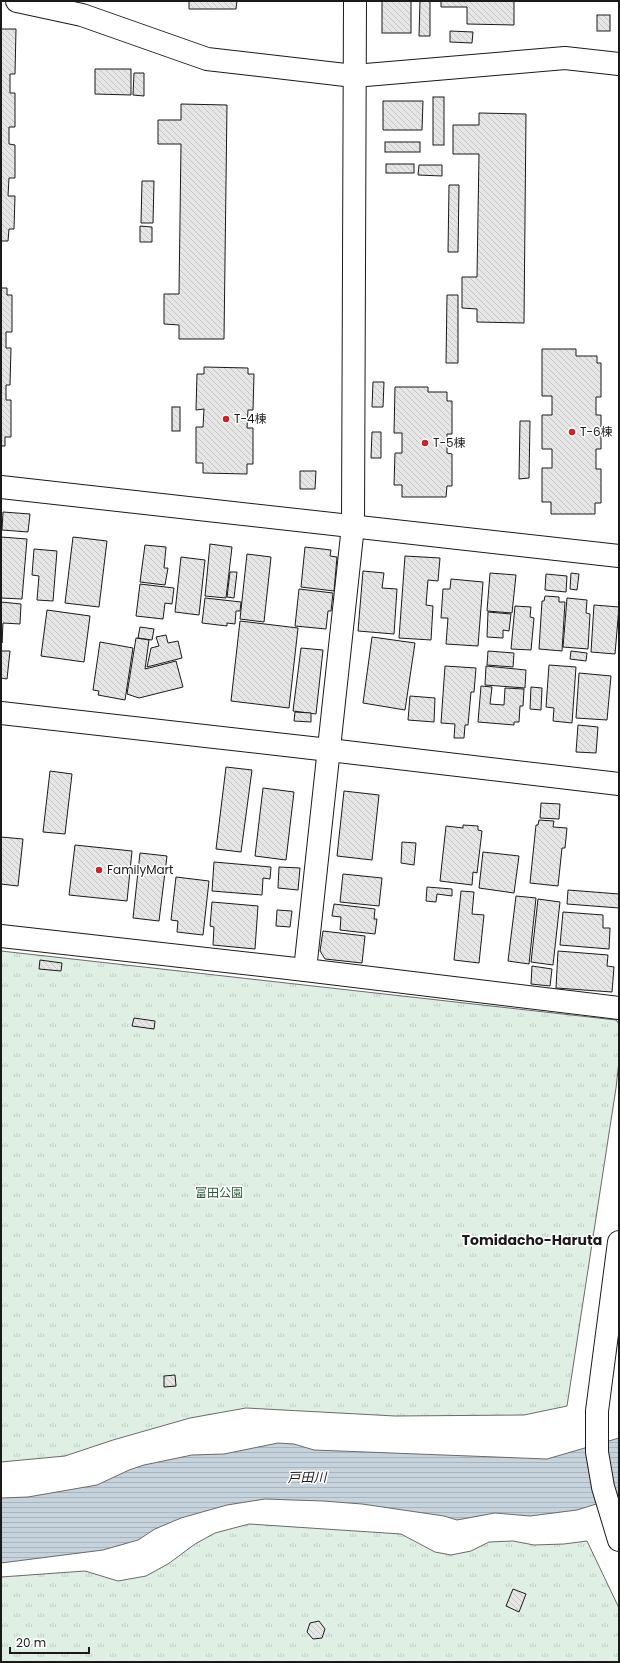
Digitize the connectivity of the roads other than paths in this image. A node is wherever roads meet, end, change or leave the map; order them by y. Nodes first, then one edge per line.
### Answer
1 (18, 1) edge
2 (355, 1) edge
3 (619, 64) edge
4 (354, 76) junction
5 (1, 487) edge
6 (353, 526) junction
7 (619, 556) edge
8 (1, 713) edge
9 (329, 750) junction
10 (619, 784) edge
11 (1, 936) edge
12 (305, 970) junction
13 (619, 1008) edge
14 (619, 1242) edge
15 (617, 1537) edge

1 - 4 street
2 - 4 street
3 - 4 street
4 - 6 street
5 - 6 street
6 - 7 street
6 - 9 street
8 - 9 street
9 - 10 street
9 - 12 street
11 - 12 street
12 - 13 street
14 - 15 street

